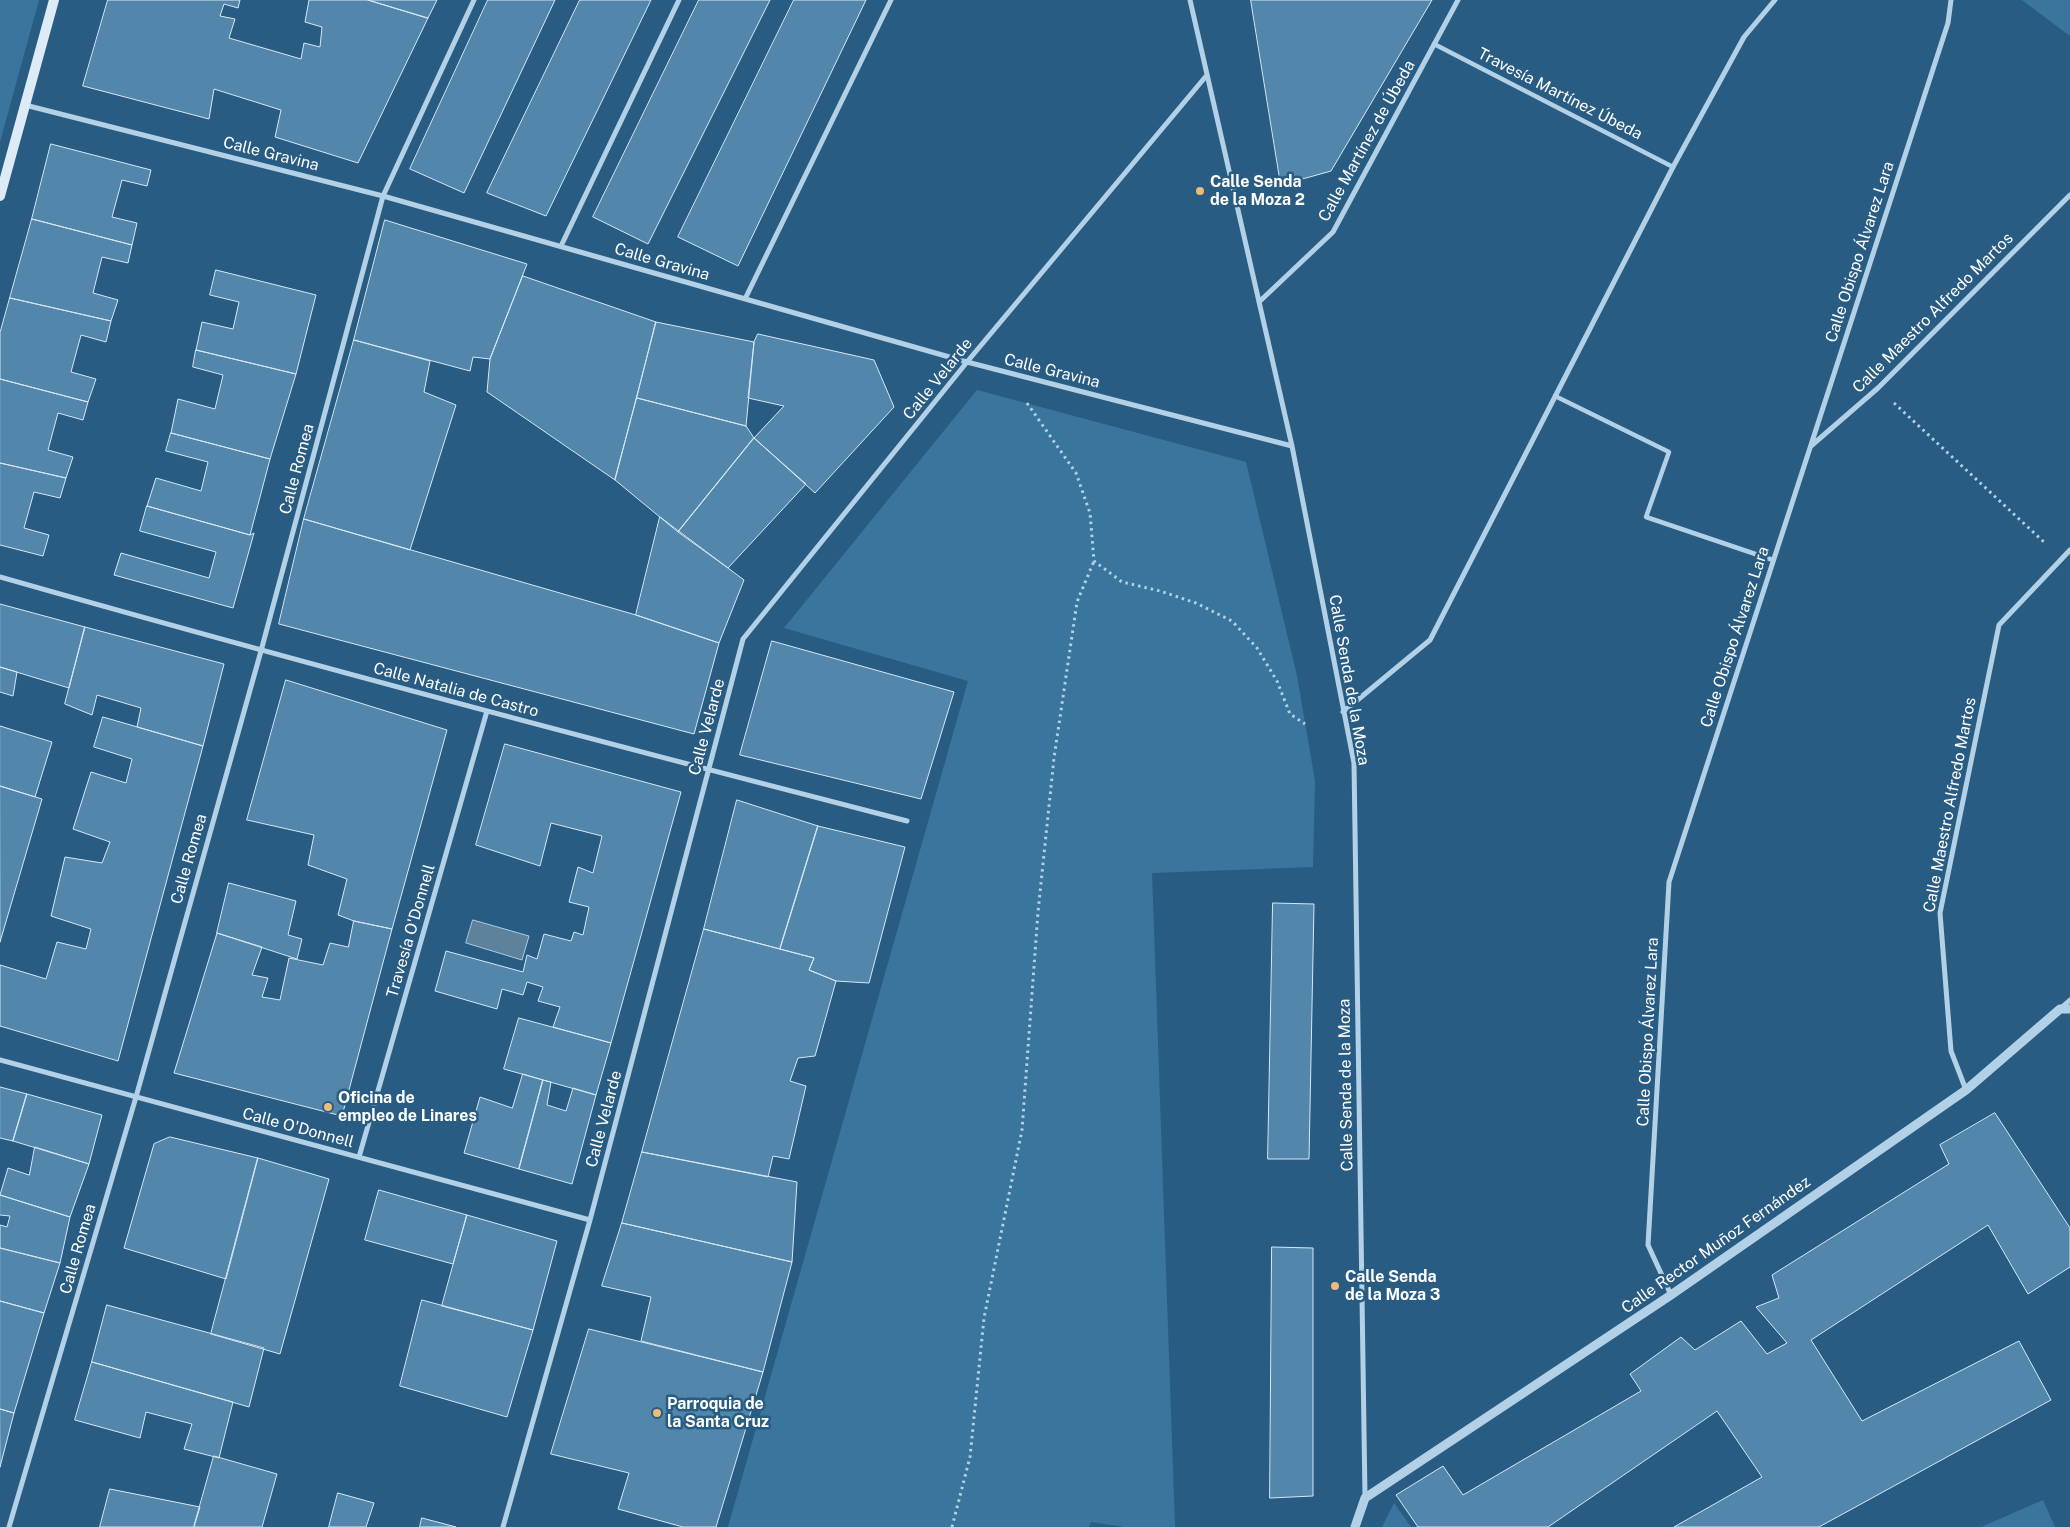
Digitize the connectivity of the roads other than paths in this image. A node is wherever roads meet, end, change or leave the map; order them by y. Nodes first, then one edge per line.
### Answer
1 (54, 0) edge
2 (474, 0) edge
3 (679, 0) edge
4 (891, 0) edge
5 (1190, 0) edge
6 (1458, 0) edge
7 (1775, 0) edge
8 (1951, 0) edge
9 (1434, 44) junction
10 (1207, 75) junction
11 (25, 105) junction
12 (1673, 167) junction
13 (2070, 195) edge
14 (0, 196) edge
15 (383, 196) junction
16 (561, 246) junction
17 (745, 299) junction
18 (1259, 302) junction
19 (968, 362) junction
20 (1555, 396) junction
21 (1292, 446) junction
22 (1810, 446) junction
23 (2070, 550) edge
24 (1773, 560) junction
25 (0, 577) edge
26 (261, 651) junction
27 (487, 711) junction
28 (1343, 712) junction
29 (708, 770) junction
30 (907, 821) dead end
31 (2070, 1000) edge
32 (2070, 1009) edge
33 (2060, 1010) junction
34 (0, 1060) edge
35 (1966, 1090) junction
36 (136, 1097) junction
37 (360, 1158) junction
38 (590, 1220) junction
39 (1672, 1295) junction
40 (1365, 1498) junction
41 (9, 1527) edge
42 (503, 1527) edge
43 (1355, 1527) edge

1 - 11 main road
2 - 15 street, Calle Romea
3 - 16 street
4 - 17 street
5 - 10 street, Calle Senda de la Moza
6 - 9 street, Calle Martínez de Úbeda
7 - 12 street
8 - 22 street, Calle Obispo Álvarez Lara
9 - 12 street, Travesía Martínez Úbeda
9 - 18 street, Calle Martínez de Úbeda
10 - 18 street, Calle Senda de la Moza
10 - 19 street, Calle Velarde
11 - 14 main road
11 - 15 street, Calle Gravina
12 - 20 street
13 - 22 street, Calle Maestro Alfredo Martos
15 - 16 street, Calle Gravina
15 - 26 street, Calle Romea
16 - 17 street, Calle Gravina
17 - 19 street, Calle Gravina
18 - 21 street, Calle Senda de la Moza
19 - 21 street, Calle Gravina
19 - 29 street, Calle Velarde
20 - 24 street
20 - 28 street
21 - 28 street, Calle Senda de la Moza
22 - 24 street, Calle Obispo Álvarez Lara
23 - 35 street, Calle Maestro Alfredo Martos
24 - 39 street, Calle Obispo Álvarez Lara
25 - 26 street, Calle Natalia de Castro
26 - 27 street, Calle Natalia de Castro
26 - 36 street, Calle Romea
27 - 29 street, Calle Natalia de Castro
27 - 37 street, Travesía O'Donnell
28 - 40 street, Calle Senda de la Moza
29 - 30 street, Calle Natalia de Castro
29 - 38 street, Calle Velarde
31 - 33 street, Calle Rector Muñoz Fernández
32 - 33 street
33 - 35 street, Calle Rector Muñoz Fernández
34 - 36 street, Calle O'Donnell
35 - 39 street, Calle Rector Muñoz Fernández
36 - 37 street, Calle O'Donnell
36 - 41 street, Calle Romea
37 - 38 street, Calle O'Donnell
38 - 42 street, Calle Velarde
39 - 40 street, Calle Rector Muñoz Fernández
40 - 43 street

